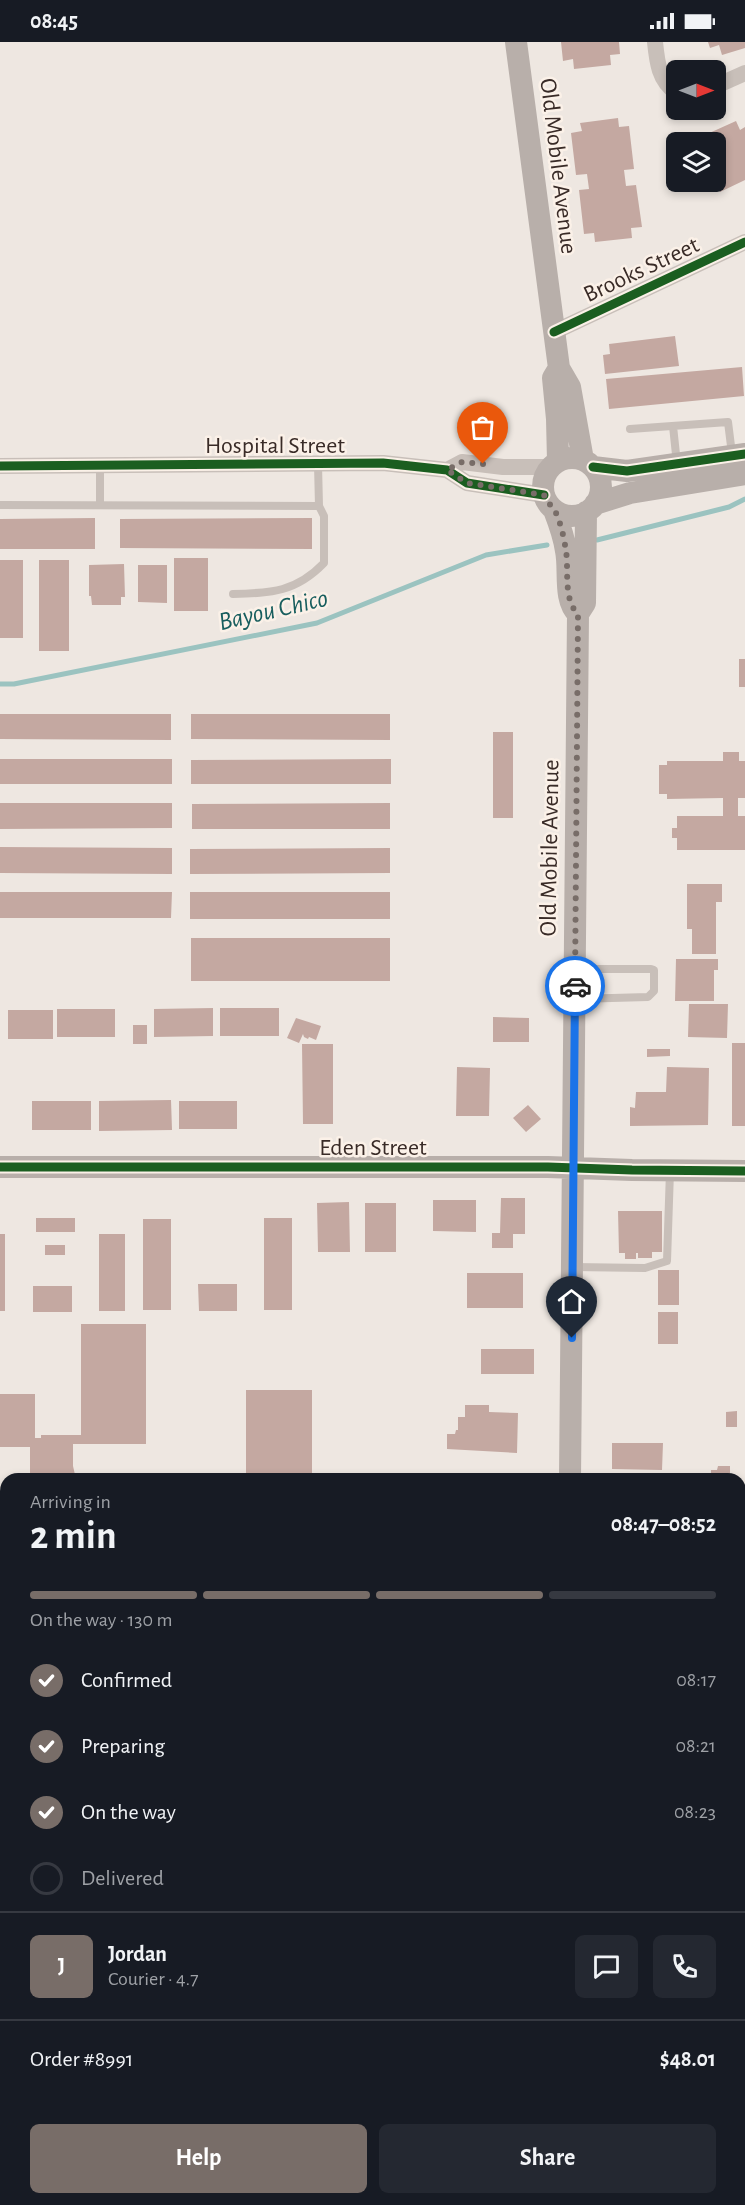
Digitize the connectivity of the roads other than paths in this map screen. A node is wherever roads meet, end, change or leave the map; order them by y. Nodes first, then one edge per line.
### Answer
1 (516, 42) edge
2 (655, 42) edge
3 (745, 73) edge
4 (726, 82) edge
5 (666, 86) edge
6 (745, 242) edge
7 (554, 332) junction
8 (559, 368) junction
9 (673, 426) junction
10 (630, 429) dead end
11 (318, 464) junction
12 (554, 464) junction
13 (588, 464) junction
14 (677, 464) junction
15 (739, 465) edge
16 (0, 466) edge
17 (100, 466) junction
18 (447, 470) junction
19 (549, 502) junction
20 (0, 505) edge
21 (100, 505) junction
22 (318, 506) junction
23 (591, 508) junction
24 (233, 594) dead end
25 (578, 614) junction
26 (575, 969) junction
27 (575, 999) junction
28 (0, 1167) edge
29 (574, 1168) junction
30 (670, 1170) junction
31 (745, 1171) edge
32 (573, 1267) junction
33 (570, 1473) edge

1 - 7 main road, Old Mobile Avenue
2 - 5 street
3 - 4 street
6 - 7 street, Brooks Street
7 - 8 main road, Old Mobile Avenue
8 - 12 main road, Old Mobile Avenue
8 - 13 main road, Old Mobile Avenue
9 - 10 lane
9 - 14 lane
9 - 15 lane
11 - 17 street, Hospital Street
11 - 18 street, Hospital Street
11 - 22 lane
12 - 13 main road
12 - 18 street, Hospital Street
12 - 19 main road, Old Mobile Avenue
13 - 14 main road
13 - 23 main road, Old Mobile Avenue
14 - 15 main road
15 - 23 main road
16 - 17 street, Hospital Street
17 - 21 lane
18 - 19 street, Hospital Street
19 - 23 main road
19 - 25 main road, Old Mobile Avenue
20 - 21 lane
21 - 22 lane
22 - 24 lane
23 - 25 main road, Old Mobile Avenue
25 - 26 main road, Old Mobile Avenue
26 - 27 main road, Old Mobile Avenue
26 - 27 lane
27 - 29 main road, Old Mobile Avenue
28 - 29 main road, Eden Street
29 - 30 main road, Eden Street
29 - 32 main road, Old Mobile Avenue
30 - 31 main road, Eden Street
30 - 32 lane
32 - 33 main road, Old Mobile Avenue

